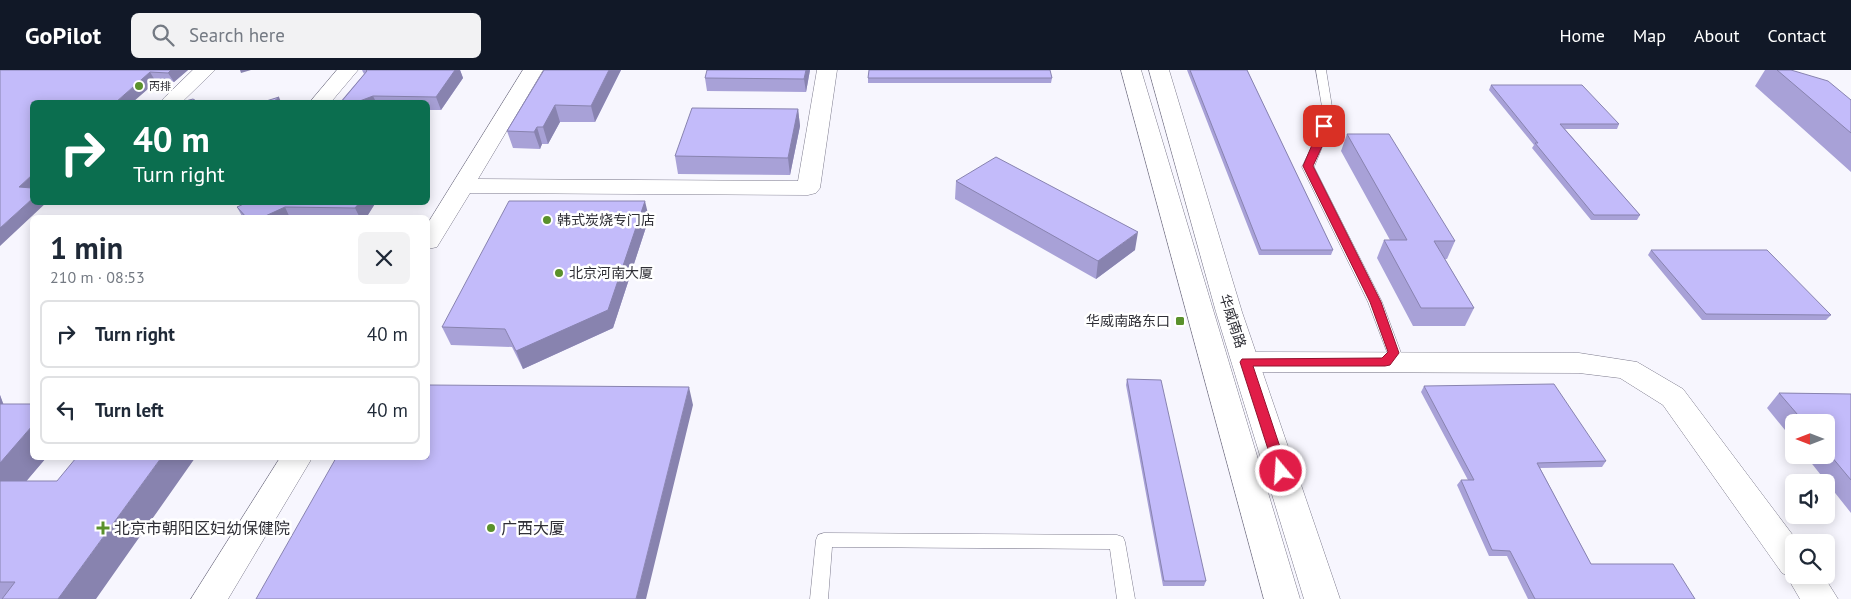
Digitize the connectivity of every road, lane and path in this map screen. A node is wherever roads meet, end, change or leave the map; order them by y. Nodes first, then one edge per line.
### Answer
1 (205, 70) edge
2 (348, 70) edge
3 (533, 70) edge
4 (827, 70) edge
5 (1131, 70) edge
6 (1159, 70) edge
7 (1321, 70) edge
8 (173, 100) edge
9 (322, 100) edge
10 (462, 186) junction
11 (430, 239) edge
12 (1246, 362) junction
13 (1385, 362) junction
14 (295, 460) edge
15 (1785, 551) edge
16 (1809, 584) edge
17 (209, 599) edge
18 (819, 599) edge
19 (1126, 599) edge
20 (1282, 599) edge
21 (1322, 599) edge
22 (1820, 599) edge

1 - 8 street
2 - 9 street
3 - 10 street
4 - 10 street
5 - 20 street, 华威南路
6 - 12 street, 华威南路
7 - 13 lane
10 - 11 street
12 - 13 street
12 - 21 street, 华威南路
13 - 15 street
14 - 17 street
16 - 22 street
18 - 19 lane

